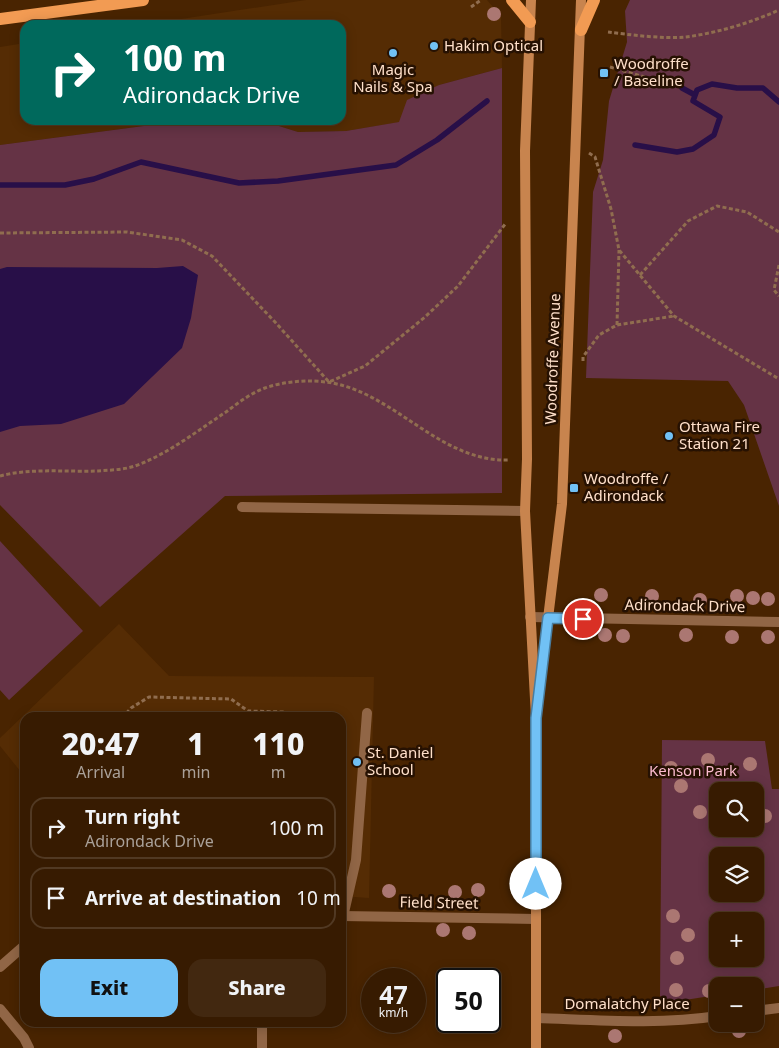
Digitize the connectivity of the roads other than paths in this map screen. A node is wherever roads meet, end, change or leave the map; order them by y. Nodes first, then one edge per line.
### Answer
1 (143, 0) edge
2 (512, 0) edge
3 (530, 0) edge
4 (582, 0) edge
5 (594, 0) edge
6 (0, 19) edge
7 (530, 22) junction
8 (581, 30) junction
9 (242, 507) dead end
10 (525, 511) junction
11 (530, 617) junction
12 (548, 618) junction
13 (779, 622) edge
14 (367, 713) dead end
15 (536, 718) junction
16 (346, 900) edge
17 (346, 916) edge
18 (536, 919) junction
19 (20, 950) edge
20 (0, 967) edge
21 (779, 1008) edge
22 (0, 1009) edge
23 (764, 1010) edge
24 (709, 1017) edge
25 (537, 1018) junction
26 (262, 1027) edge
27 (29, 1048) edge
28 (262, 1048) edge
29 (536, 1048) edge

1 - 6 main road
2 - 7 main road
3 - 7 main road, Woodroffe Avenue
4 - 8 main road, Woodroffe Avenue
5 - 8 main road
7 - 10 main road, Woodroffe Avenue
8 - 12 main road, Woodroffe Avenue
9 - 10 street
10 - 11 main road, Woodroffe Avenue
11 - 12 street, Adirondack Drive
11 - 15 main road, Woodroffe Avenue
12 - 13 street, Adirondack Drive
12 - 15 main road, Woodroffe Avenue
14 - 16 street
15 - 18 main road, Woodroffe Avenue
17 - 18 street, Field Street
18 - 25 main road, Woodroffe Avenue
19 - 20 street
21 - 23 street
22 - 27 street
24 - 25 street, Domalatchy Place
25 - 29 main road, Woodroffe Avenue
26 - 28 street

